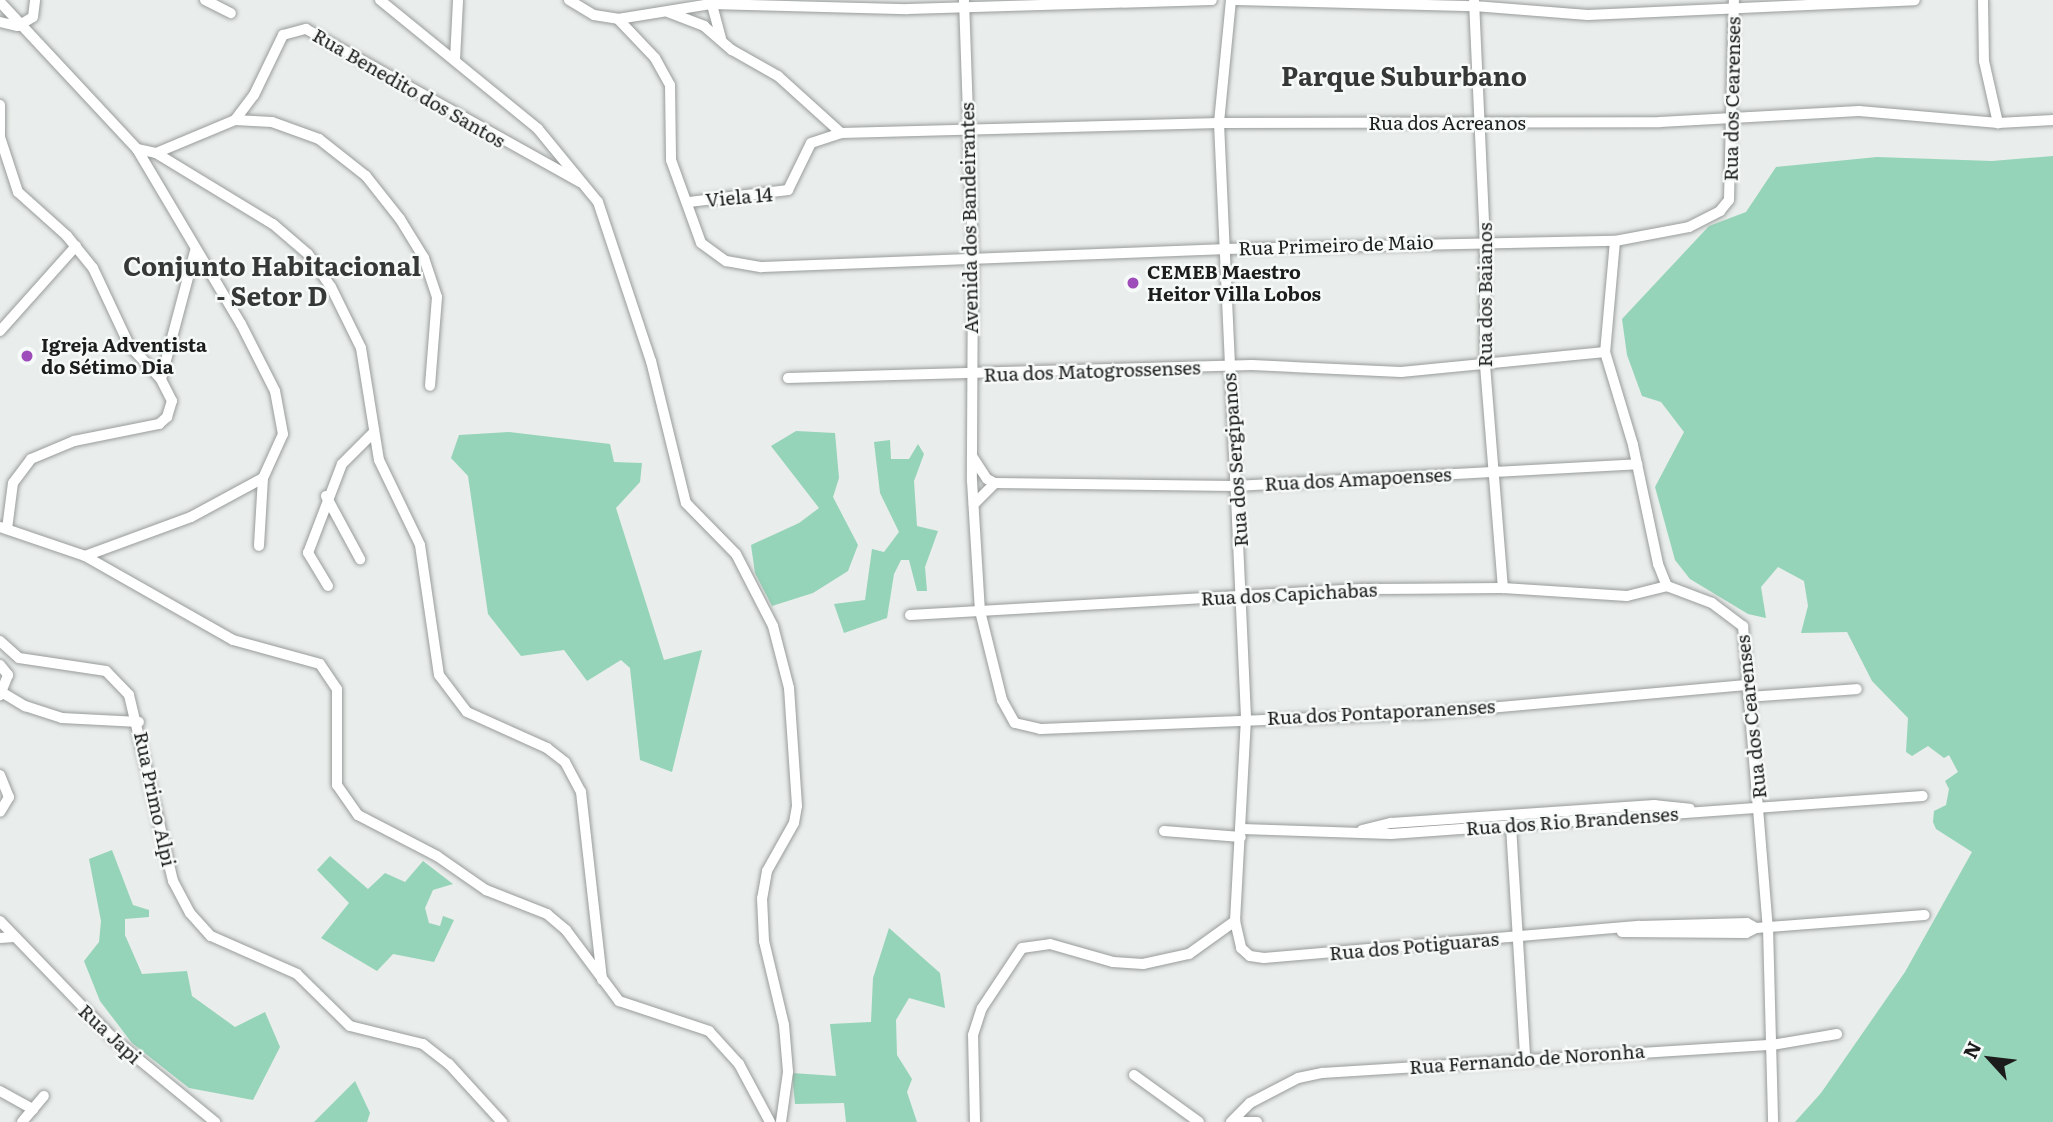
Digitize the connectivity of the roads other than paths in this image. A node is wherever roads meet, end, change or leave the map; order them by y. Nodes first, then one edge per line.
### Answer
1 (35, 0) edge
2 (205, 0) edge
3 (380, 0) edge
4 (458, 0) edge
5 (569, 0) edge
6 (1212, 0) edge
7 (1231, 0) edge
8 (1237, 0) edge
9 (1915, 0) edge
10 (1983, 0) edge
11 (0, 2) edge
12 (711, 2) edge
13 (1474, 3) edge
14 (964, 4) edge
15 (1734, 5) edge
16 (665, 11) junction
17 (231, 13) dead end
18 (618, 19) junction
19 (0, 22) edge
20 (18, 26) junction
21 (721, 39) junction
22 (455, 60) junction
23 (0, 105) edge
24 (1731, 117) junction
25 (235, 120) junction
26 (2053, 120) edge
27 (1219, 123) junction
28 (1482, 123) junction
29 (1998, 123) junction
30 (968, 129) junction
31 (841, 133) junction
32 (137, 149) junction
33 (156, 153) junction
34 (585, 184) junction
35 (1730, 197) joint
36 (689, 202) junction
37 (1485, 241) junction
38 (1615, 241) junction
39 (76, 246) junction
40 (1223, 248) junction
41 (195, 251) junction
42 (973, 260) junction
43 (0, 331) edge
44 (1605, 352) junction
45 (1485, 365) junction
46 (1229, 366) junction
47 (970, 375) junction
48 (788, 378) dead end
49 (161, 379) junction
50 (430, 386) dead end
51 (373, 433) junction
52 (971, 455) junction
53 (1637, 464) junction
54 (1490, 473) junction
55 (263, 478) junction
56 (995, 483) junction
57 (1235, 486) junction
58 (326, 496) junction
59 (973, 507) junction
60 (4, 528) edge
61 (259, 546) dead end
62 (85, 556) junction
63 (360, 559) dead end
64 (328, 586) dead end
65 (1667, 586) junction
66 (1503, 588) junction
67 (1243, 596) junction
68 (980, 611) junction
69 (910, 615) dead end
70 (0, 641) edge
71 (0, 664) edge
72 (1747, 685) junction
73 (1857, 689) dead end
74 (1, 694) edge
75 (1748, 698) junction
76 (1246, 718) junction
77 (139, 722) junction
78 (1015, 723) joint
79 (0, 775) edge
80 (1923, 796) dead end
81 (1760, 808) junction
82 (1696, 810) junction
83 (0, 812) edge
84 (1511, 826) junction
85 (1164, 831) dead end
86 (1242, 834) junction
87 (1346, 835) junction
88 (1924, 915) dead end
89 (0, 921) edge
90 (1234, 921) junction
91 (1762, 927) junction
92 (598, 933) junction
93 (14, 937) junction
94 (1518, 937) junction
95 (0, 938) edge
96 (576, 943) junction
97 (603, 981) junction
98 (1837, 1034) dead end
99 (1772, 1045) junction
100 (1525, 1057) junction
101 (1134, 1075) dead end
102 (0, 1091) edge
103 (44, 1096) dead end
104 (33, 1109) junction
105 (22, 1122) edge
106 (215, 1122) edge
107 (502, 1122) edge
108 (770, 1122) edge
109 (780, 1122) edge
110 (975, 1122) edge
111 (1199, 1122) edge
112 (1232, 1122) edge
113 (1256, 1122) edge
114 (1773, 1122) edge

1 - 20 street
2 - 17 street
3 - 22 street
4 - 22 street
5 - 18 street
6 - 14 street
7 - 27 street, Rua dos Sergipanos
8 - 13 street
9 - 15 street
10 - 29 street
11 - 20 street
12 - 14 street
12 - 16 street
12 - 21 street
13 - 15 street
13 - 28 street, Rua dos Baianos
14 - 30 street, Avenida dos Bandeirantes
15 - 24 street, Rua dos Cearenses
16 - 18 street
16 - 21 street
18 - 36 street
19 - 20 street
20 - 32 street
21 - 31 street
22 - 34 street
23 - 39 street
24 - 28 street, Rua dos Acreanos
24 - 29 street, Rua dos Acreanos
24 - 35 street, Rua dos Cearenses
25 - 33 street
25 - 34 street, Rua Benedito dos Santos
25 - 50 street
26 - 29 street, Rua dos Acreanos
27 - 28 street, Rua dos Acreanos
27 - 30 street, Rua dos Acreanos
27 - 40 street, Rua dos Sergipanos
28 - 37 street, Rua dos Baianos
30 - 31 street, Rua dos Acreanos
30 - 42 street, Avenida dos Bandeirantes
31 - 36 street, Viela 14
32 - 33 street
32 - 41 street
33 - 51 street
34 - 109 street
35 - 38 street, Rua Primeiro de Maio
36 - 42 street, Rua Primeiro de Maio
37 - 38 street, Rua Primeiro de Maio
37 - 40 street, Rua Primeiro de Maio
37 - 45 street, Rua dos Baianos
38 - 44 street
39 - 43 street
39 - 49 street
40 - 42 street, Rua Primeiro de Maio
40 - 46 street, Rua dos Sergipanos
41 - 49 street
41 - 55 street
42 - 47 street, Avenida dos Bandeirantes
44 - 45 street, Rua dos Matogrossenses
44 - 53 street
45 - 46 street, Rua dos Matogrossenses
45 - 54 street, Rua dos Baianos
46 - 47 street, Rua dos Matogrossenses
46 - 57 street, Rua dos Sergipanos
47 - 48 street, Rua dos Matogrossenses
47 - 52 street, Avenida dos Bandeirantes
49 - 60 street
51 - 58 street
51 - 92 street
52 - 56 street
52 - 59 street, Avenida dos Bandeirantes
53 - 54 street, Rua dos Amapoenses
53 - 65 street
54 - 57 street, Rua dos Amapoenses
54 - 66 street, Rua dos Baianos
55 - 61 street
55 - 62 street
56 - 57 street, Rua dos Amapoenses
56 - 59 street
57 - 67 street, Rua dos Sergipanos
58 - 63 street
58 - 64 street
59 - 68 street, Avenida dos Bandeirantes
60 - 62 street
62 - 96 street
65 - 66 street, Rua dos Capichabas
65 - 72 street, Rua dos Cearenses
66 - 67 street, Rua dos Capichabas
67 - 68 street, Rua dos Capichabas
67 - 76 street, Rua dos Sergipanos
68 - 69 street, Rua dos Capichabas
68 - 78 street, Avenida dos Bandeirantes
70 - 77 street, Rua Primo Alpi
71 - 74 street
72 - 75 street, Rua dos Cearenses
72 - 76 street, Rua dos Pontaporanenses
73 - 75 street
74 - 77 street
75 - 81 street, Rua dos Cearenses
76 - 78 street, Rua dos Pontaporanenses
76 - 86 street, Rua dos Sergipanos
77 - 107 street, Rua Primo Alpi
79 - 83 street
80 - 81 street
81 - 82 street
81 - 91 street, Rua dos Cearenses
82 - 84 street, Rua dos Rio Brandenses
82 - 87 street, Rua dos Rio Brandenses
84 - 87 street, Rua dos Rio Brandenses
84 - 94 street
85 - 86 street
86 - 87 street
86 - 90 street, Rua dos Sergipanos
88 - 91 street, Rua dos Potiguaras
89 - 93 street, Rua Japi
90 - 94 street, Rua dos Potiguaras
90 - 110 street
91 - 94 street, Rua dos Potiguaras
91 - 99 street, Rua dos Cearenses
92 - 96 street
92 - 97 street
93 - 95 street
93 - 106 street, Rua Japi
94 - 100 street
96 - 97 street
97 - 108 street
98 - 99 street, Rua Fernando de Noronha
99 - 100 street, Rua Fernando de Noronha
99 - 114 street, Rua dos Cearenses
100 - 112 street, Rua Fernando de Noronha
101 - 111 street
102 - 104 street
103 - 104 street
104 - 105 street
112 - 113 street

